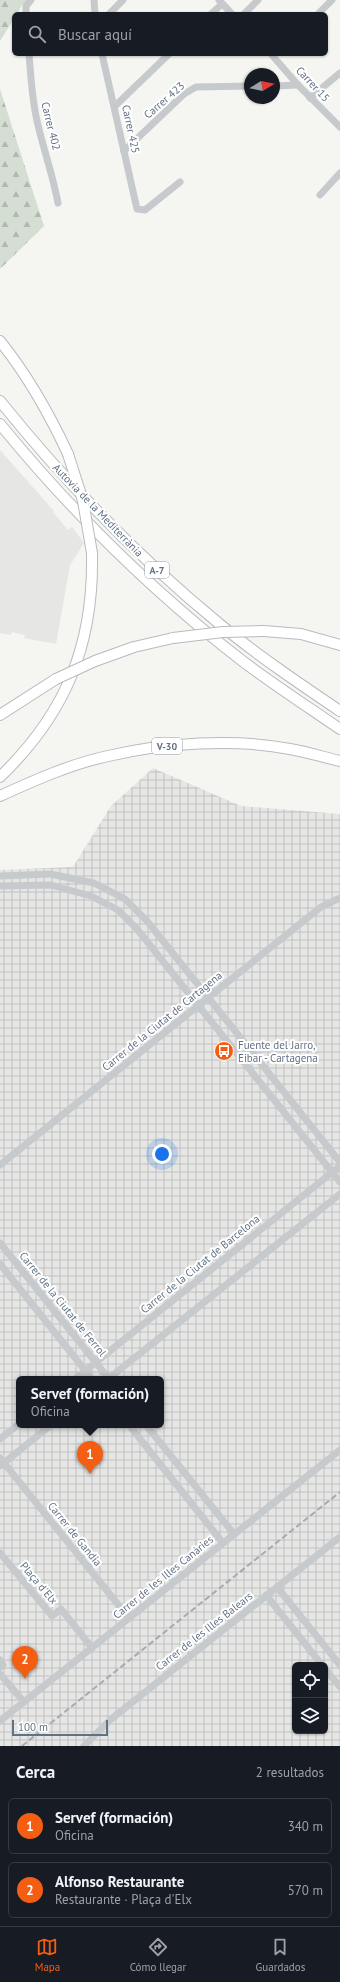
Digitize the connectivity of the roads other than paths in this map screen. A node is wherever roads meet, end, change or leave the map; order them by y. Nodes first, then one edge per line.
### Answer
1 (31, 0) edge
2 (94, 0) edge
3 (123, 0) edge
4 (258, 0) edge
5 (332, 0) edge
6 (220, 2) edge
7 (26, 10) edge
8 (95, 12) edge
9 (111, 12) edge
10 (212, 12) edge
11 (230, 12) edge
12 (246, 12) edge
13 (320, 12) edge
14 (30, 56) edge
15 (102, 56) edge
16 (167, 56) edge
17 (276, 56) edge
18 (340, 73) edge
19 (298, 85) junction
20 (244, 86) edge
21 (280, 86) edge
22 (310, 98) junction
23 (115, 106) junction
24 (340, 127) edge
25 (124, 151) junction
26 (340, 173) edge
27 (180, 182) dead end
28 (320, 195) dead end
29 (58, 203) dead end
30 (0, 341) edge
31 (0, 401) edge
32 (0, 424) edge
33 (340, 645) edge
34 (340, 711) edge
35 (0, 715) edge
36 (340, 729) edge
37 (340, 761) edge
38 (0, 777) edge
39 (0, 796) edge
40 (0, 876) edge
41 (0, 886) edge
42 (340, 898) edge
43 (208, 997) junction
44 (198, 1006) junction
45 (340, 1162) edge
46 (0, 1165) edge
47 (340, 1166) edge
48 (332, 1172) junction
49 (340, 1182) edge
50 (340, 1194) edge
51 (0, 1243) edge
52 (0, 1264) edge
53 (96, 1362) junction
54 (85, 1370) junction
55 (78, 1376) edge
56 (90, 1376) edge
57 (107, 1376) edge
58 (113, 1376) edge
59 (16, 1426) edge
60 (47, 1428) edge
61 (131, 1428) edge
62 (148, 1428) edge
63 (0, 1439) edge
64 (340, 1450) edge
65 (1, 1462) edge
66 (234, 1534) junction
67 (340, 1537) edge
68 (223, 1543) junction
69 (0, 1553) edge
70 (277, 1587) junction
71 (266, 1595) junction
72 (129, 1618) junction
73 (92, 1648) junction
74 (0, 1660) edge
75 (320, 1662) edge
76 (340, 1665) edge
77 (0, 1667) edge
78 (328, 1673) edge
79 (2, 1676) edge
80 (340, 1687) edge
81 (24, 1702) junction
82 (0, 1721) edge
83 (84, 1746) edge

1 - 7 street
2 - 8 street
3 - 9 street
4 - 12 street
5 - 13 street
6 - 10 street
6 - 11 street
14 - 29 street, Carrer 402
15 - 23 street, Carrer 425
16 - 23 street
17 - 19 street, Carrer 15
18 - 22 street
19 - 21 street
19 - 22 street, Carrer 15
20 - 25 street, Carrer 423
22 - 24 street, Carrer 15
23 - 25 street, Carrer 425
25 - 27 street, Carrer 425
26 - 28 street
30 - 38 highway, bridge
31 - 34 highway, Autovia de la Mediterrània / A-7
32 - 36 highway, Autovia de la Mediterrània / A-7
33 - 35 highway, bridge
37 - 39 highway, V-30
40 - 43 street
41 - 44 street
42 - 43 street, Carrer de la Ciutat de Cartagena
43 - 44 street, Carrer de la Ciutat de Cartagena
43 - 45 street
44 - 46 street, Carrer de la Ciutat de Cartagena
44 - 48 street
47 - 48 street, Carrer de la Ciutat de Barcelona
48 - 49 street
48 - 53 street, Carrer de la Ciutat de Barcelona
50 - 58 street
51 - 53 street, Carrer de la Ciutat de Ferrol
52 - 54 street
53 - 54 street, Carrer de la Ciutat de Barcelona
53 - 57 street, Carrer de la Ciutat de Ferrol
54 - 55 street, Carrer de la Ciutat de Barcelona
54 - 56 street
59 - 63 street
60 - 65 street
61 - 68 street
62 - 66 street
64 - 66 street, Carrer de les Illes Canàries
65 - 72 street, Carrer de Gandia
66 - 68 street, Carrer de les Illes Canàries
67 - 70 street, Carrer de les Illes Balears
68 - 72 street, Carrer de les Illes Canàries
69 - 73 street, Plaça d'Elx
70 - 71 street, Carrer de les Illes Balears
70 - 76 street
71 - 75 street
71 - 83 street, Carrer de les Illes Balears
72 - 73 street, Carrer de les Illes Canàries
73 - 81 street, Carrer de les Illes Canàries
74 - 77 street
78 - 80 street
79 - 81 street
81 - 82 street, Carrer de les Illes Canàries

